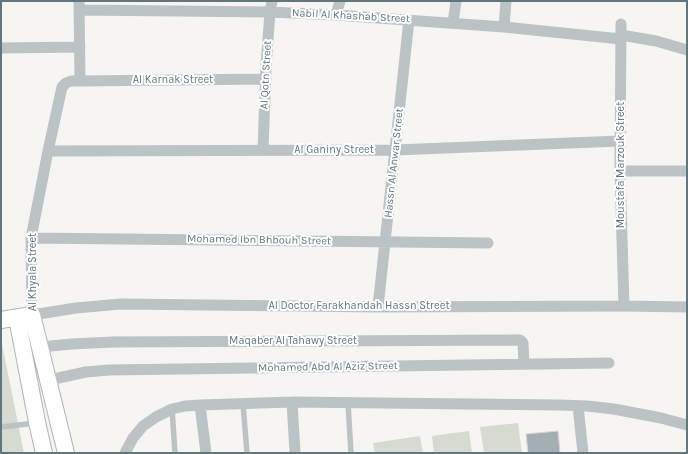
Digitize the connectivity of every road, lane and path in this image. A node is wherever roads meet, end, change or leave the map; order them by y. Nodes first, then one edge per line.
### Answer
1 (340, 1) edge
2 (456, 1) edge
3 (506, 1) edge
4 (79, 5) edge
5 (271, 6) edge
6 (336, 15) junction
7 (409, 20) junction
8 (453, 23) junction
9 (504, 27) junction
10 (621, 32) junction
11 (80, 47) junction
12 (1, 48) edge
13 (687, 50) edge
14 (266, 79) junction
15 (80, 81) junction
16 (620, 141) junction
17 (263, 150) junction
18 (395, 150) junction
19 (48, 151) junction
20 (620, 171) junction
21 (687, 171) edge
22 (31, 238) junction
23 (385, 242) junction
24 (488, 243) dead end
25 (624, 306) junction
26 (378, 307) junction
27 (687, 307) edge
28 (25, 316) junction
29 (1, 320) edge
30 (40, 347) junction
31 (609, 363) dead end
32 (524, 364) junction
33 (49, 380) junction
34 (292, 402) junction
35 (348, 403) junction
36 (243, 404) junction
37 (200, 405) junction
38 (578, 406) junction
39 (172, 410) junction
40 (37, 422) junction
41 (687, 425) edge
42 (1, 427) edge
43 (63, 451) edge
44 (44, 453) edge
45 (125, 453) edge
46 (175, 453) edge
47 (206, 453) edge
48 (247, 453) edge
49 (295, 453) edge
50 (351, 453) edge
51 (583, 453) edge

1 - 6 street
2 - 8 street
3 - 9 street
4 - 5 street, Nabil Al Khashab Street
4 - 11 street
5 - 6 street, Nabil Al Khashab Street
5 - 14 street, Al Qotn Street
6 - 7 street, Nabil Al Khashab Street
7 - 8 street, Nabil Al Khashab Street
7 - 18 street, Hassn Al Anwar Street
8 - 9 street, Nabil Al Khashab Street
9 - 10 street, Nabil Al Khashab Street
10 - 13 street, Nabil Al Khashab Street
10 - 16 street, Moustafa Marzouk Street
11 - 12 street
11 - 15 street
14 - 15 street, Al Karnak Street
14 - 17 street, Al Qotn Street
15 - 19 street, Al Khyala Street
16 - 18 street, Al Ganiny Street
16 - 20 street, Moustafa Marzouk Street
17 - 18 street, Al Ganiny Street
17 - 19 street, Al Ganiny Street
18 - 23 street, Hassn Al Anwar Street
19 - 22 street, Al Khyala Street
20 - 21 street
20 - 25 street, Moustafa Marzouk Street
22 - 23 street, Mohamed Ibn Bhbouh Street
22 - 28 street, Al Khyala Street
23 - 24 street, Mohamed Ibn Bhbouh Street
23 - 26 street, Hassn Al Anwar Street
25 - 26 street, Al Doctor Farakhandah Hassn Street
25 - 27 street, Al Doctor Farakhandah Hassn Street
26 - 28 street, Al Doctor Farakhandah Hassn Street
28 - 29 street
28 - 30 street, Al Khyala Street
28 - 40 street, Al Khyala Street
30 - 32 street, Maqaber Al Tahawy Street
30 - 33 street, Al Khyala Street
31 - 32 street, Mohamed Abd Al Aziz Street
32 - 33 street, Mohamed Abd Al Aziz Street
33 - 43 street, Al Khyala Street
34 - 35 street
34 - 36 street
34 - 49 street
35 - 38 street
35 - 50 lane
36 - 37 street
36 - 48 lane
37 - 39 street
37 - 47 street
38 - 41 street
38 - 51 street
39 - 45 street
39 - 46 lane
40 - 42 lane
40 - 44 street, Al Khyala Street

